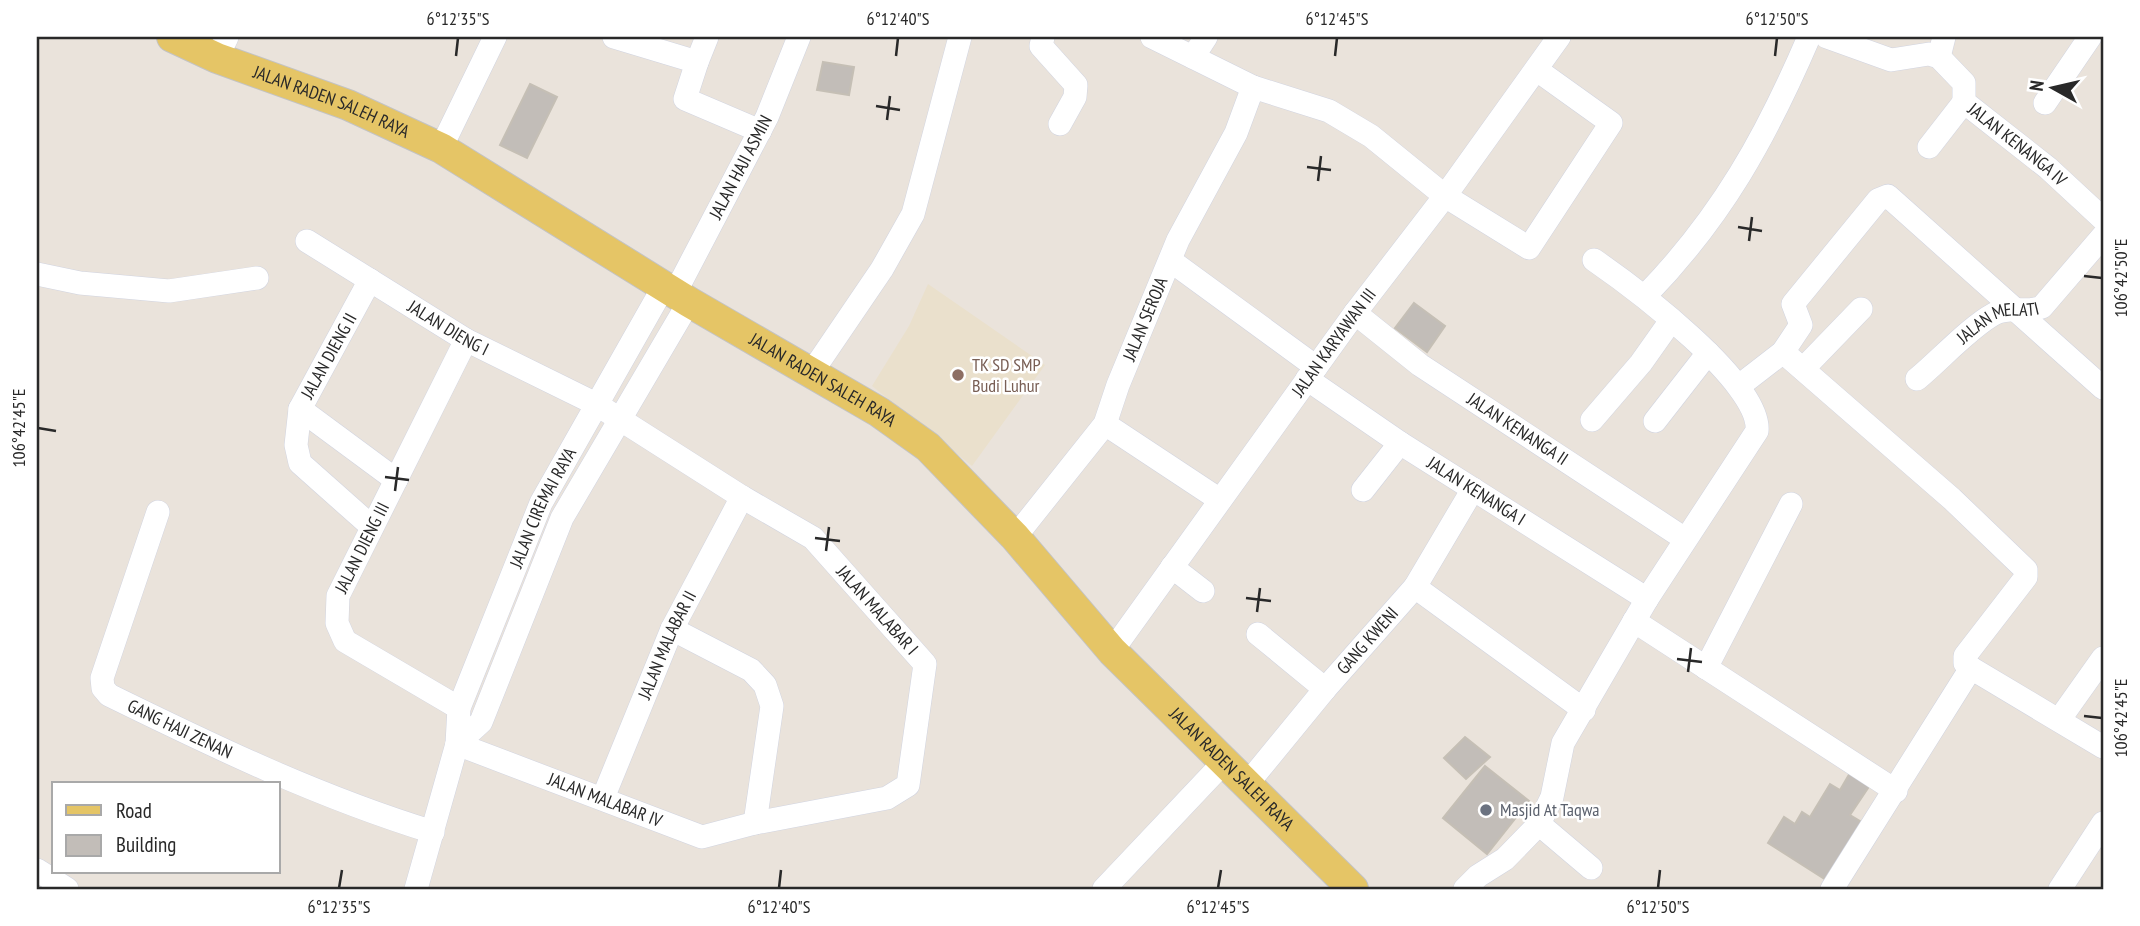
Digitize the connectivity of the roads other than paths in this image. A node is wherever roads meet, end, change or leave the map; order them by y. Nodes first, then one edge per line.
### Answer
1 (172, 37) edge
2 (495, 37) edge
3 (614, 37) edge
4 (707, 37) edge
5 (799, 37) edge
6 (960, 37) edge
7 (1043, 37) edge
8 (1152, 37) edge
9 (1206, 37) edge
10 (1559, 37) edge
11 (1809, 37) edge
12 (1827, 37) edge
13 (2090, 37) edge
14 (1854, 41) edge
15 (222, 47) edge
16 (1942, 47) edge
17 (1193, 57) junction
18 (697, 62) junction
19 (1537, 70) junction
20 (1253, 87) junction
21 (1964, 102) junction
22 (2045, 103) dead end
23 (1060, 124) dead end
24 (760, 131) junction
25 (1929, 147) dead end
26 (441, 148) junction
27 (1445, 196) junction
28 (2103, 219) edge
29 (2103, 236) edge
30 (307, 241) dead end
31 (1594, 260) dead end
32 (1171, 261) junction
33 (37, 274) edge
34 (257, 278) dead end
35 (370, 280) junction
36 (676, 293) junction
37 (1645, 296) junction
38 (2012, 308) junction
39 (1861, 309) dead end
40 (1355, 313) junction
41 (1670, 322) junction
42 (466, 340) junction
43 (1783, 352) junction
44 (1708, 353) junction
45 (1803, 369) junction
46 (812, 372) junction
47 (1311, 373) junction
48 (1917, 379) dead end
49 (1739, 386) junction
50 (2103, 388) edge
51 (596, 404) junction
52 (300, 409) junction
53 (1592, 419) dead end
54 (620, 420) junction
55 (1655, 421) dead end
56 (1105, 424) junction
57 (1400, 443) junction
58 (396, 480) junction
59 (1473, 489) junction
60 (1363, 490) dead end
61 (742, 497) junction
62 (1220, 500) junction
63 (1791, 504) dead end
64 (158, 512) dead end
65 (372, 527) junction
66 (1015, 537) junction
67 (1685, 539) junction
68 (526, 541) junction
69 (548, 553) junction
70 (1172, 567) junction
71 (1415, 587) junction
72 (1203, 591) dead end
73 (1647, 599) junction
74 (1634, 621) junction
75 (672, 629) junction
76 (1258, 634) dead end
77 (1112, 651) junction
78 (2103, 658) edge
79 (1706, 668) junction
80 (1971, 668) junction
81 (1325, 689) junction
82 (459, 708) junction
83 (1584, 710) junction
84 (2059, 720) junction
85 (457, 744) junction
86 (2103, 747) edge
87 (1225, 761) junction
88 (1248, 783) junction
89 (1896, 791) junction
90 (603, 798) junction
91 (755, 823) junction
92 (2103, 823) edge
93 (1539, 824) junction
94 (433, 832) junction
95 (1591, 868) dead end
96 (37, 870) edge
97 (67, 889) edge
98 (416, 889) edge
99 (1104, 889) edge
100 (1353, 889) edge
101 (1465, 889) edge
102 (1832, 889) edge
103 (2060, 889) edge

1 - 15 main road, JALAN RADEN SALEH RAYA
2 - 26 street
3 - 18 street
4 - 18 street
5 - 24 street, JALAN HAJI ASMIN
6 - 46 street
7 - 23 street
8 - 17 street
9 - 17 street
10 - 19 street, JALAN KARYAWAN III
11 - 37 street
12 - 14 street, JALAN KENANGA IV
13 - 22 street
14 - 16 street, JALAN KENANGA IV
15 - 26 main road, JALAN RADEN SALEH RAYA
16 - 21 street, JALAN KENANGA IV
17 - 20 street
18 - 24 street
19 - 27 street, JALAN KARYAWAN III
19 - 27 street
20 - 27 street
20 - 32 street, JALAN SEROJA
21 - 25 street
21 - 28 street, JALAN KENANGA IV
24 - 36 street, JALAN HAJI ASMIN
26 - 36 main road, JALAN RADEN SALEH RAYA
27 - 40 street, JALAN KARYAWAN III
29 - 38 street, JALAN MELATI
30 - 35 street, JALAN DIENG I
31 - 37 street
32 - 47 street, JALAN KENANGA I
32 - 56 street, JALAN SEROJA
33 - 34 street
35 - 42 street, JALAN DIENG I
35 - 52 street, JALAN DIENG II
36 - 46 main road, JALAN RADEN SALEH RAYA
36 - 51 street, JALAN CIREMAI RAYA
36 - 54 street, JALAN CIREMAI RAYA
37 - 41 street
38 - 43 street
38 - 48 street, JALAN MELATI
38 - 50 street
39 - 45 street
40 - 47 street, JALAN KARYAWAN III
40 - 67 street, JALAN KENANGA II
41 - 44 street
41 - 53 street
42 - 51 street, JALAN DIENG I
42 - 58 street, JALAN DIENG III
43 - 45 street
43 - 49 street
44 - 49 street
44 - 55 street
45 - 80 street
46 - 66 main road, JALAN RADEN SALEH RAYA
47 - 57 street, JALAN KENANGA I
47 - 62 street, JALAN KARYAWAN III
49 - 67 street
51 - 54 street, JALAN MALABAR I
51 - 68 street, JALAN CIREMAI RAYA
52 - 58 street
52 - 65 street, JALAN DIENG II
54 - 61 street, JALAN MALABAR I
54 - 69 street, JALAN CIREMAI RAYA
56 - 62 street
56 - 66 street, JALAN SEROJA
57 - 59 street, JALAN KENANGA I
57 - 60 street
58 - 65 street, JALAN DIENG III
59 - 71 street, GANG KWENI
59 - 73 street, JALAN KENANGA I
61 - 75 street, JALAN MALABAR II
61 - 91 street, JALAN MALABAR I
62 - 70 street, JALAN KARYAWAN III
63 - 79 street
64 - 94 street, GANG HAJI ZENAN
65 - 82 street, JALAN DIENG III
66 - 77 main road, JALAN RADEN SALEH RAYA
67 - 73 street
68 - 69 street
68 - 82 street, JALAN CIREMAI RAYA
69 - 85 street, JALAN CIREMAI RAYA
70 - 72 street
70 - 77 street, JALAN KARYAWAN III
71 - 81 street, GANG KWENI
71 - 83 street
73 - 74 street
74 - 79 street
74 - 83 street
75 - 90 street, JALAN MALABAR II
75 - 91 street
76 - 81 street
77 - 87 main road, JALAN RADEN SALEH RAYA
78 - 84 street
79 - 89 street
80 - 84 street
80 - 89 street
81 - 88 street, GANG KWENI
82 - 85 street, JALAN CIREMAI RAYA
83 - 93 street
84 - 86 street
85 - 90 street, JALAN MALABAR IV
85 - 94 street, JALAN CIREMAI RAYA
87 - 88 main road, JALAN RADEN SALEH RAYA
87 - 99 street
88 - 100 main road, JALAN RADEN SALEH RAYA
89 - 102 street
90 - 91 street, JALAN MALABAR IV
92 - 103 street
93 - 95 street
93 - 101 street
94 - 98 street, JALAN CIREMAI RAYA
96 - 97 street

